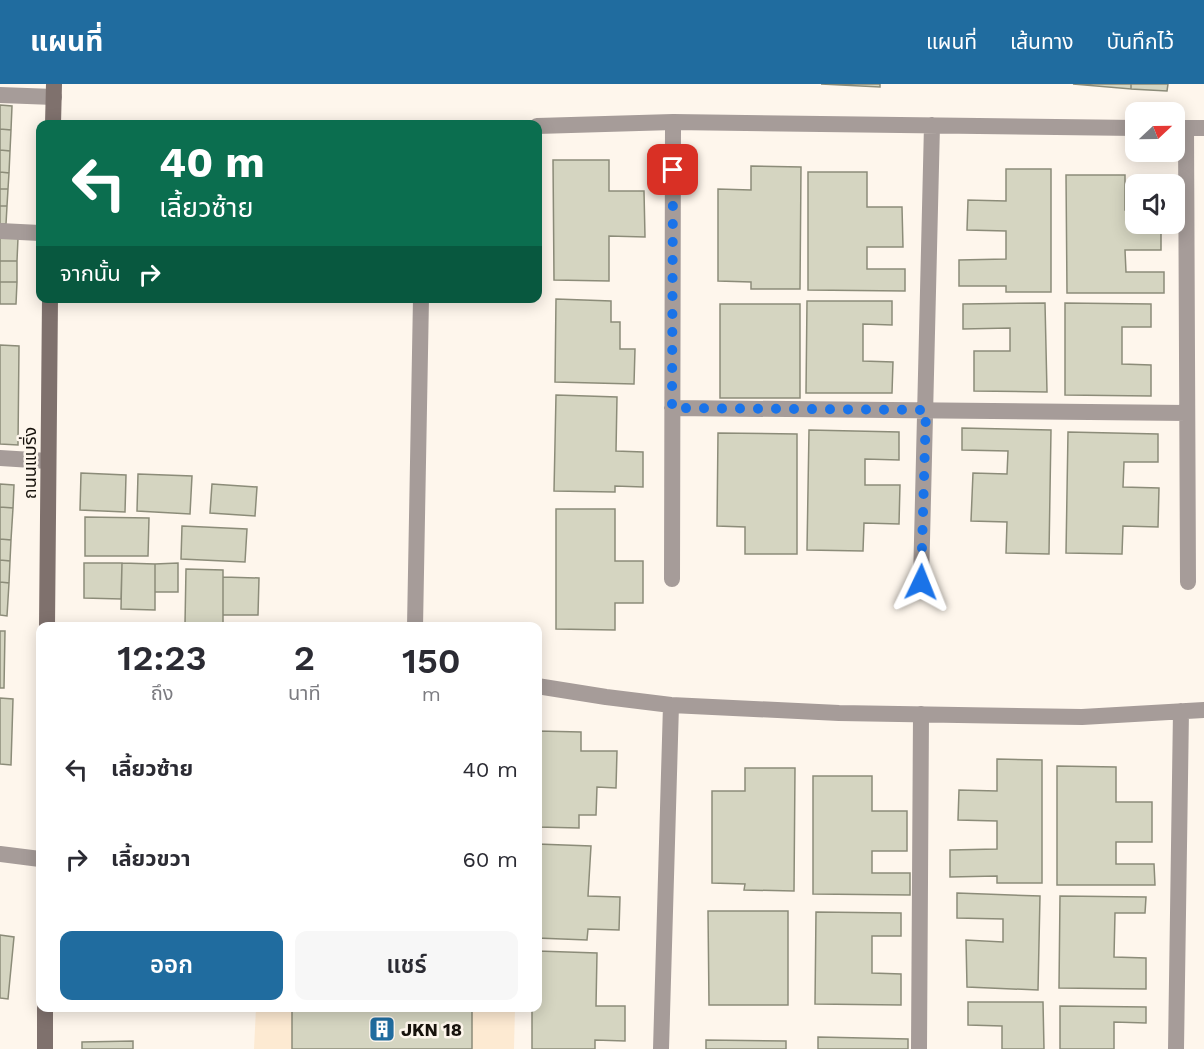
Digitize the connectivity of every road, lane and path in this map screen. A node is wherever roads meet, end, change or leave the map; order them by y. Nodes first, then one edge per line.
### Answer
1 (54, 90) edge
2 (0, 95) edge
3 (53, 120) edge
4 (673, 122) junction
5 (932, 125) junction
6 (542, 126) edge
7 (1125, 128) edge
8 (1185, 128) edge
9 (1204, 128) edge
10 (1181, 162) edge
11 (0, 231) edge
12 (36, 233) edge
13 (50, 303) edge
14 (421, 303) edge
15 (672, 408) junction
16 (926, 410) junction
17 (1187, 412) junction
18 (0, 458) edge
19 (48, 461) junction
20 (672, 579) dead end
21 (921, 582) dead end
22 (1188, 582) dead end
23 (47, 622) edge
24 (415, 622) edge
25 (542, 687) edge
26 (671, 705) junction
27 (1204, 710) edge
28 (1181, 711) junction
29 (921, 714) junction
30 (0, 854) edge
31 (36, 858) edge
32 (45, 1012) edge
33 (45, 1049) edge
34 (661, 1049) edge
35 (919, 1049) edge
36 (1176, 1049) edge

1 - 2 street
1 - 3 main road
4 - 5 street
4 - 6 street
4 - 15 street
5 - 7 street
5 - 16 street
8 - 9 street
10 - 17 street
11 - 12 street
13 - 19 main road, ถนนแบริ่ง
14 - 24 street
15 - 16 street
15 - 20 street
16 - 17 street
16 - 21 street
17 - 22 street
18 - 19 street
19 - 23 main road, ถนนแบริ่ง
25 - 26 street
26 - 29 street
26 - 34 street
27 - 28 street
28 - 29 street
28 - 36 street
29 - 35 street
30 - 31 street
32 - 33 main road

